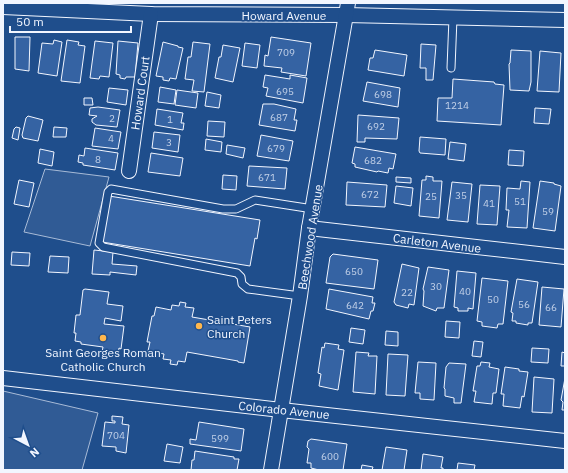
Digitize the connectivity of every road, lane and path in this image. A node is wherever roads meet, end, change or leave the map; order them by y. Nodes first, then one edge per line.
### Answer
1 (3, 7) edge
2 (347, 9) edge
3 (151, 14) junction
4 (453, 18) junction
5 (565, 20) edge
6 (452, 68) dead end
7 (129, 171) dead end
8 (314, 209) junction
9 (310, 228) junction
10 (565, 258) edge
11 (300, 296) junction
12 (3, 378) edge
13 (281, 410) junction
14 (565, 440) edge
15 (271, 470) edge

1 - 3 street, Howard Avenue
2 - 3 street, Howard Avenue
2 - 4 street, Howard Avenue
2 - 8 street, Beechwood Avenue
3 - 7 street, Howard Court
4 - 5 street, Howard Avenue
4 - 6 lane
8 - 9 street, Beechwood Avenue
8 - 11 lane
9 - 10 street, Carleton Avenue
9 - 11 street, Beechwood Avenue
11 - 13 street, Beechwood Avenue
12 - 13 street, Colorado Avenue
13 - 14 street, Colorado Avenue
13 - 15 street, Beechwood Avenue

